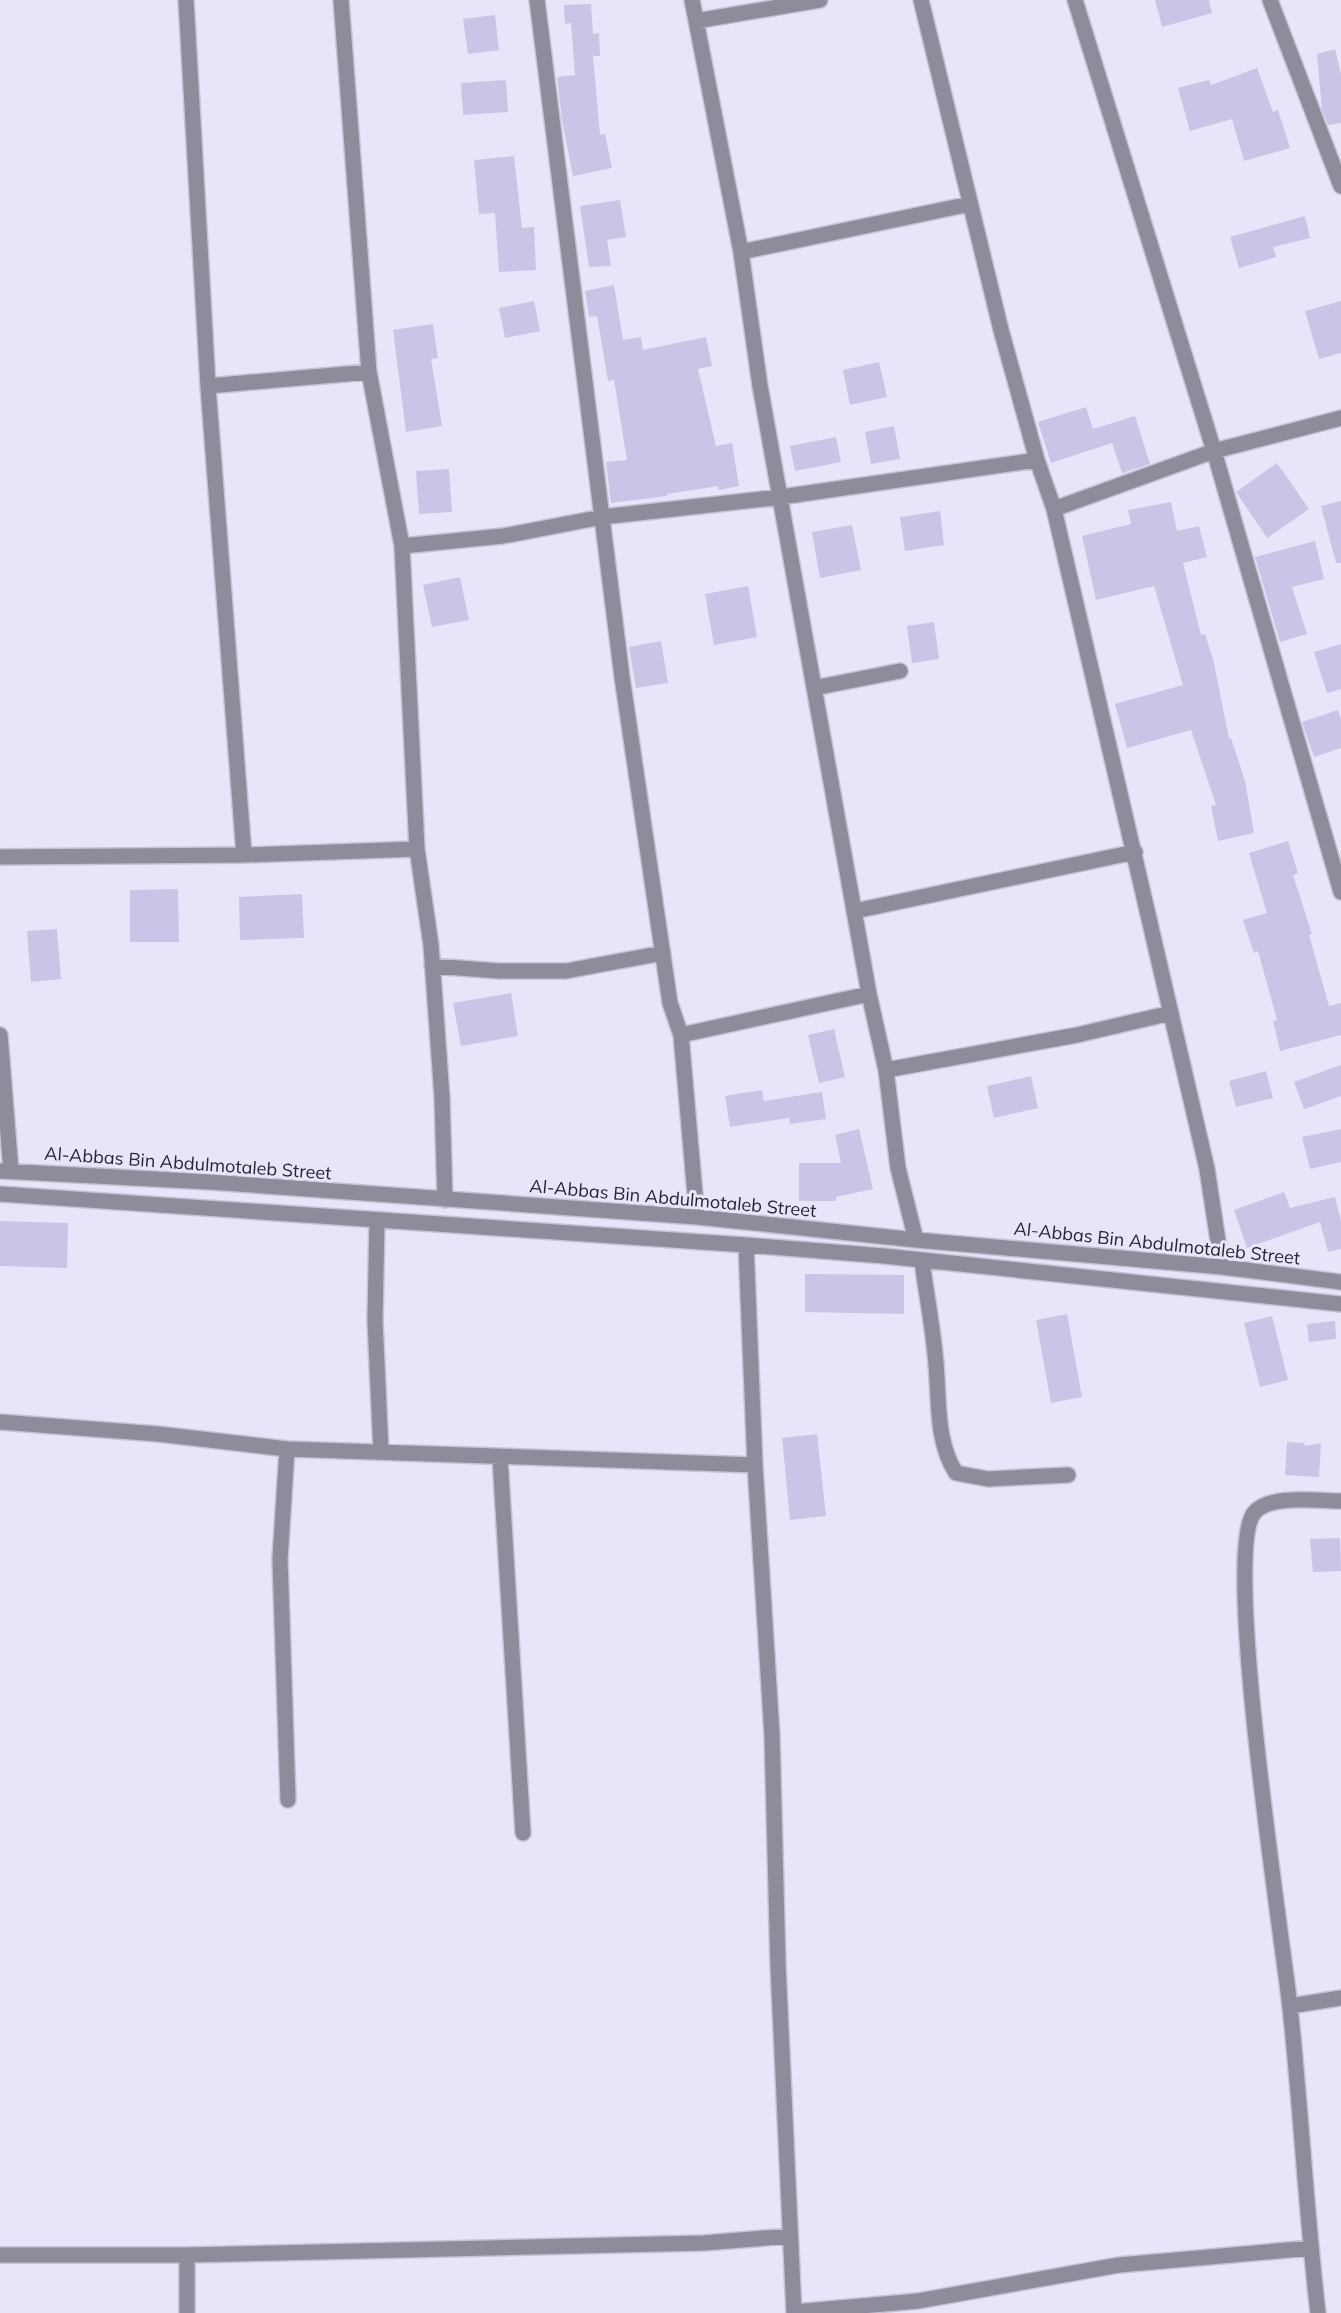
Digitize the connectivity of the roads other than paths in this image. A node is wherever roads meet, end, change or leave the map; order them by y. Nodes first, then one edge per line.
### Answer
1 (186, 0) edge
2 (341, 0) edge
3 (537, 0) edge
4 (692, 0) edge
5 (820, 0) edge
6 (921, 0) edge
7 (1075, 0) edge
8 (1270, 0) edge
9 (696, 21) junction
10 (1341, 186) edge
11 (970, 204) junction
12 (741, 252) junction
13 (369, 372) junction
14 (208, 386) junction
15 (1341, 418) edge
16 (1214, 451) junction
17 (1037, 460) junction
18 (781, 496) junction
19 (1054, 509) junction
20 (602, 517) junction
21 (402, 546) junction
22 (900, 671) dead end
23 (814, 688) junction
24 (417, 849) junction
25 (1135, 852) junction
26 (244, 855) junction
27 (0, 857) edge
28 (1341, 892) edge
29 (855, 910) junction
30 (663, 953) junction
31 (432, 966) junction
32 (869, 994) junction
33 (1172, 1013) junction
34 (0, 1035) edge
35 (681, 1035) junction
36 (886, 1070) junction
37 (5, 1171) edge
38 (0, 1194) edge
39 (445, 1200) junction
40 (697, 1217) junction
41 (377, 1220) junction
42 (916, 1240) junction
43 (746, 1245) junction
44 (922, 1261) junction
45 (1222, 1267) junction
46 (1341, 1282) edge
47 (1341, 1304) edge
48 (0, 1422) edge
49 (286, 1449) junction
50 (381, 1452) junction
51 (500, 1458) junction
52 (755, 1465) junction
53 (1068, 1475) dead end
54 (1341, 1501) edge
55 (288, 1800) dead end
56 (523, 1833) dead end
57 (1341, 1998) edge
58 (1290, 2006) junction
59 (790, 2236) junction
60 (1311, 2248) junction
61 (0, 2255) edge
62 (187, 2255) junction
63 (794, 2312) edge
64 (187, 2313) edge
65 (1318, 2313) edge

1 - 14 street
2 - 13 street
3 - 20 street
4 - 9 street
5 - 9 street
6 - 11 street
7 - 16 street
8 - 10 street
9 - 12 street
11 - 12 street
11 - 17 street
12 - 18 street
13 - 14 street
13 - 21 street
14 - 26 street
15 - 16 street
16 - 19 street
16 - 28 street
17 - 18 street
17 - 19 street
18 - 20 street
18 - 23 street
19 - 25 street
20 - 21 street
20 - 30 street
21 - 24 street
22 - 23 street
23 - 29 street
24 - 26 street
24 - 31 street
25 - 29 street
25 - 33 street
26 - 27 street
29 - 32 street
30 - 31 street
30 - 35 street
31 - 39 street
32 - 35 street
32 - 36 street
33 - 36 street
33 - 45 street
34 - 37 street
35 - 40 street
36 - 42 street
37 - 39 street, Al-Abbas Bin Abdulmotaleb Street
38 - 41 street
39 - 40 street, Al-Abbas Bin Abdulmotaleb Street
40 - 42 street, Al-Abbas Bin Abdulmotaleb Street
41 - 43 street
41 - 50 street
42 - 45 street, Al-Abbas Bin Abdulmotaleb Street
43 - 44 street
43 - 52 street
44 - 47 street
44 - 53 street
45 - 46 street, Al-Abbas Bin Abdulmotaleb Street
48 - 49 street
49 - 50 street
49 - 55 street
50 - 51 street
51 - 52 street
51 - 56 street
52 - 59 street
54 - 58 street
57 - 58 street
58 - 60 street
59 - 62 street
59 - 63 street
60 - 63 street
60 - 65 street
61 - 62 street
62 - 64 street

